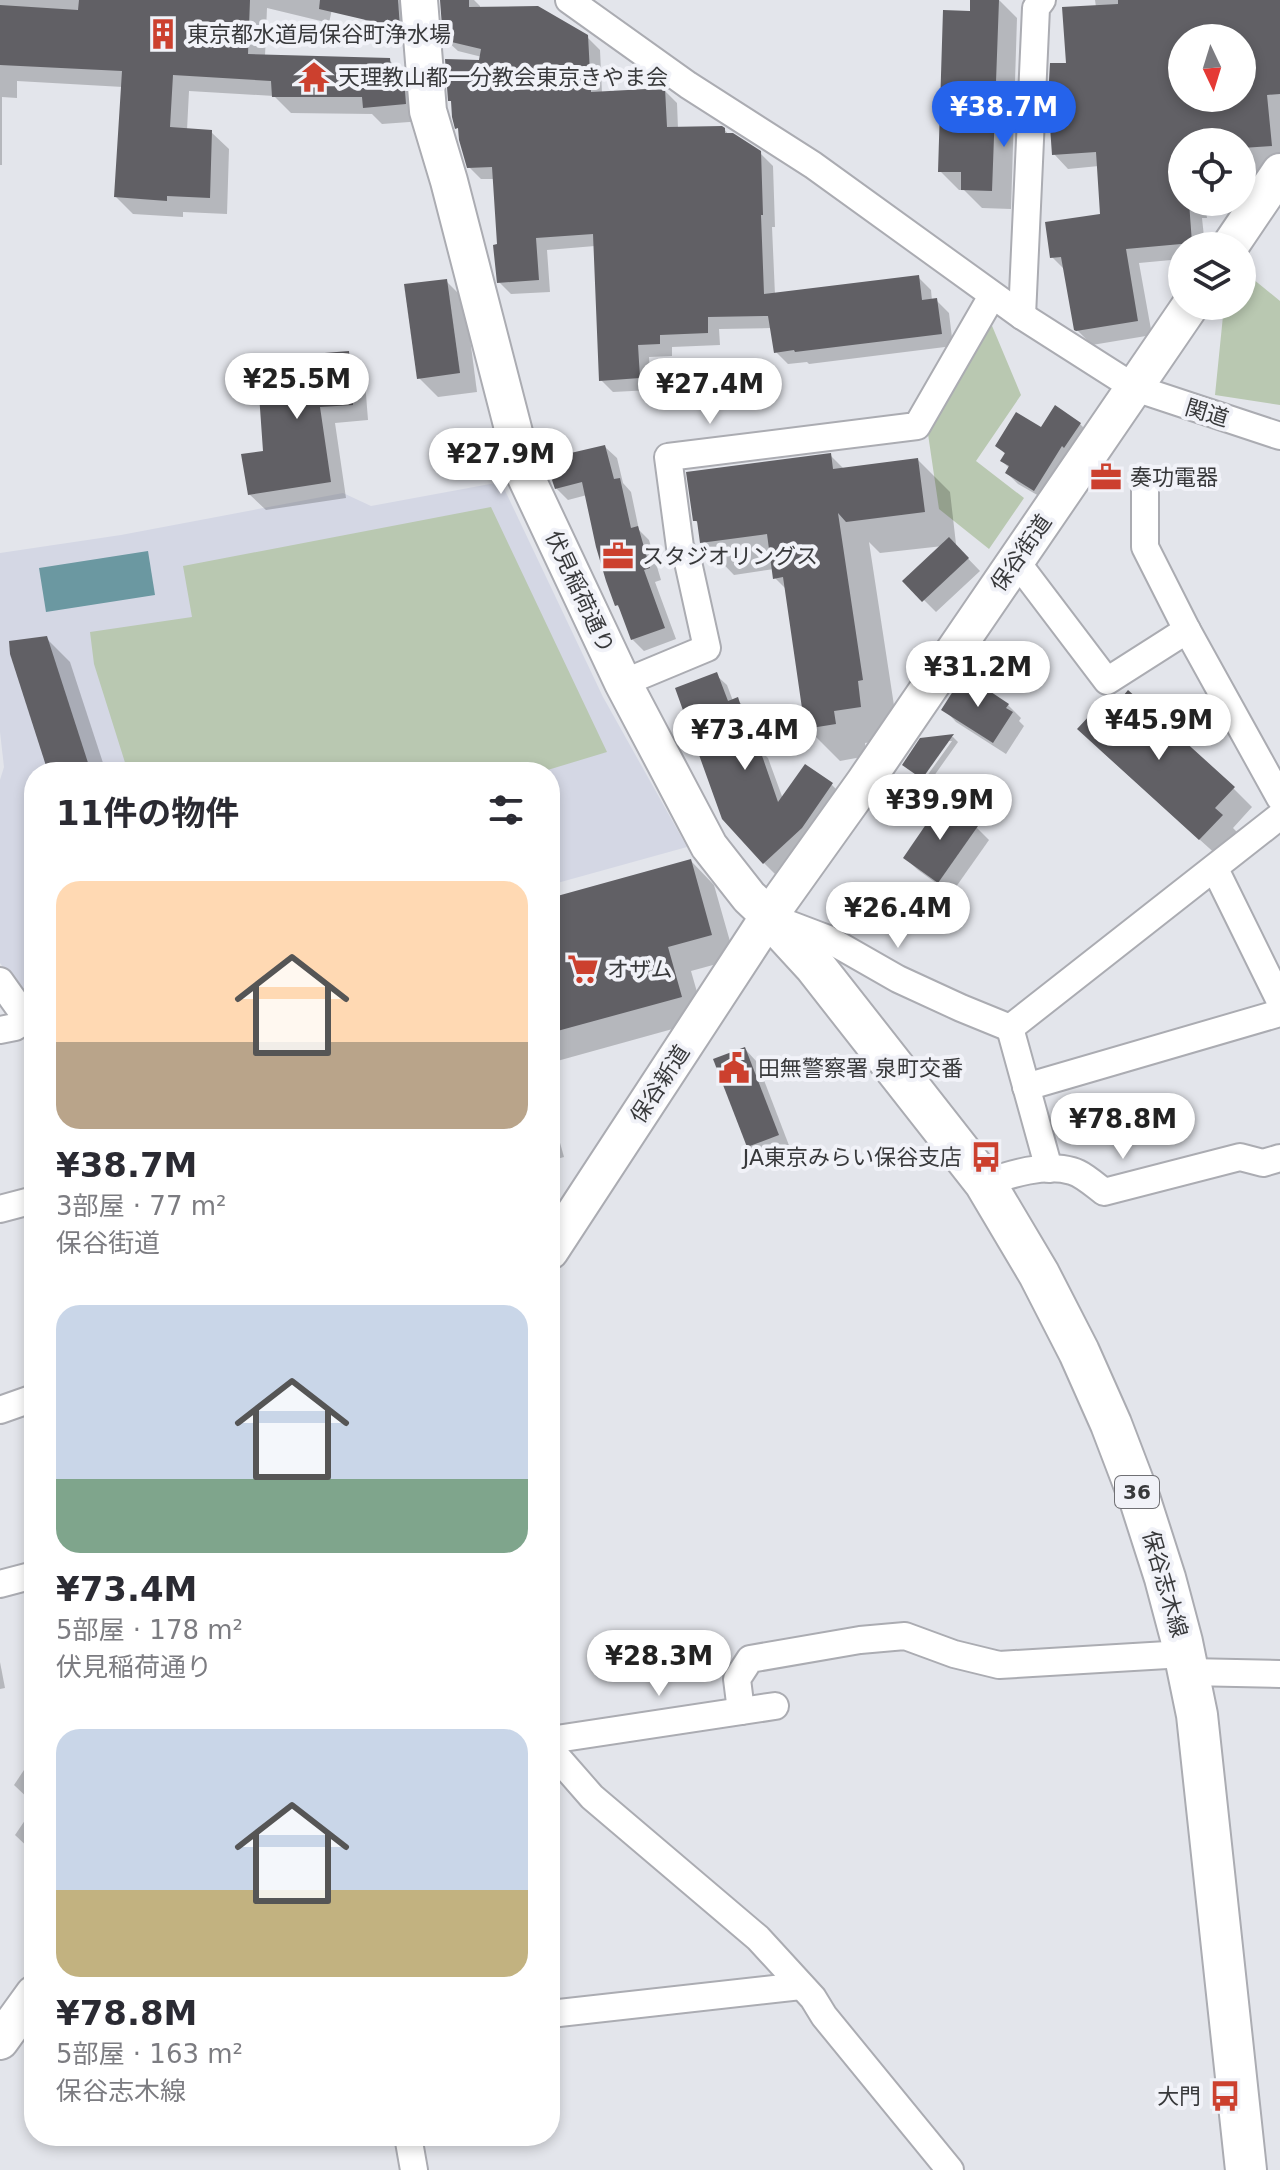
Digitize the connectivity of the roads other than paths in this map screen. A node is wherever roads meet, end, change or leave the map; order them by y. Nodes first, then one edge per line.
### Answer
1 (419, 0) edge
2 (569, 0) edge
3 (1042, 0) edge
4 (1280, 172) edge
5 (1239, 232) edge
6 (992, 296) junction
7 (1022, 316) junction
8 (1181, 320) edge
9 (1135, 388) junction
10 (1280, 436) edge
11 (1145, 490) dead end
12 (1016, 561) junction
13 (1187, 630) junction
14 (623, 683) junction
15 (1280, 798) edge
16 (1280, 816) edge
17 (1215, 869) junction
18 (769, 916) junction
19 (0, 981) edge
20 (1280, 1001) edge
21 (1280, 1013) edge
22 (24, 1014) edge
23 (24, 1024) edge
24 (1010, 1028) junction
25 (0, 1030) edge
26 (1026, 1087) junction
27 (1280, 1158) edge
28 (1049, 1169) junction
29 (985, 1183) junction
30 (24, 1203) edge
31 (0, 1209) edge
32 (560, 1236) edge
33 (24, 1402) edge
34 (0, 1410) edge
35 (24, 1578) edge
36 (0, 1584) edge
37 (1186, 1663) junction
38 (1280, 1674) edge
39 (775, 1706) dead end
40 (741, 1711) junction
41 (560, 1738) edge
42 (560, 1760) edge
43 (801, 1986) junction
44 (24, 2008) edge
45 (560, 2013) edge
46 (0, 2041) edge
47 (410, 2146) edge
48 (414, 2170) edge
49 (950, 2170) edge
50 (1246, 2170) edge

1 - 14 main road, 伏見稲荷通り
2 - 6 street, 関道
3 - 7 street
4 - 5 main road
6 - 7 street, 関道
6 - 14 street
7 - 9 street, 関道
8 - 9 main road, 保谷街道
9 - 10 street, 関道
9 - 12 main road, 保谷街道
11 - 13 street
12 - 13 street
12 - 18 main road, 保谷街道
13 - 15 street
14 - 18 main road, 伏見稲荷通り
16 - 17 street
17 - 20 street
17 - 24 street
18 - 24 street
18 - 29 main road, 保谷志木線 / 36
18 - 32 main road, 保谷新道
19 - 22 street
21 - 26 street
23 - 25 street
24 - 26 street
26 - 28 street
27 - 28 street
28 - 29 street
29 - 37 main road, 保谷志木線 / 36
30 - 31 street
33 - 34 street
35 - 36 street
37 - 38 street
37 - 40 street
37 - 50 main road, 保谷志木線 / 36
39 - 40 street
40 - 41 street
42 - 43 street
43 - 45 street
43 - 49 street
44 - 46 main road
47 - 48 street

